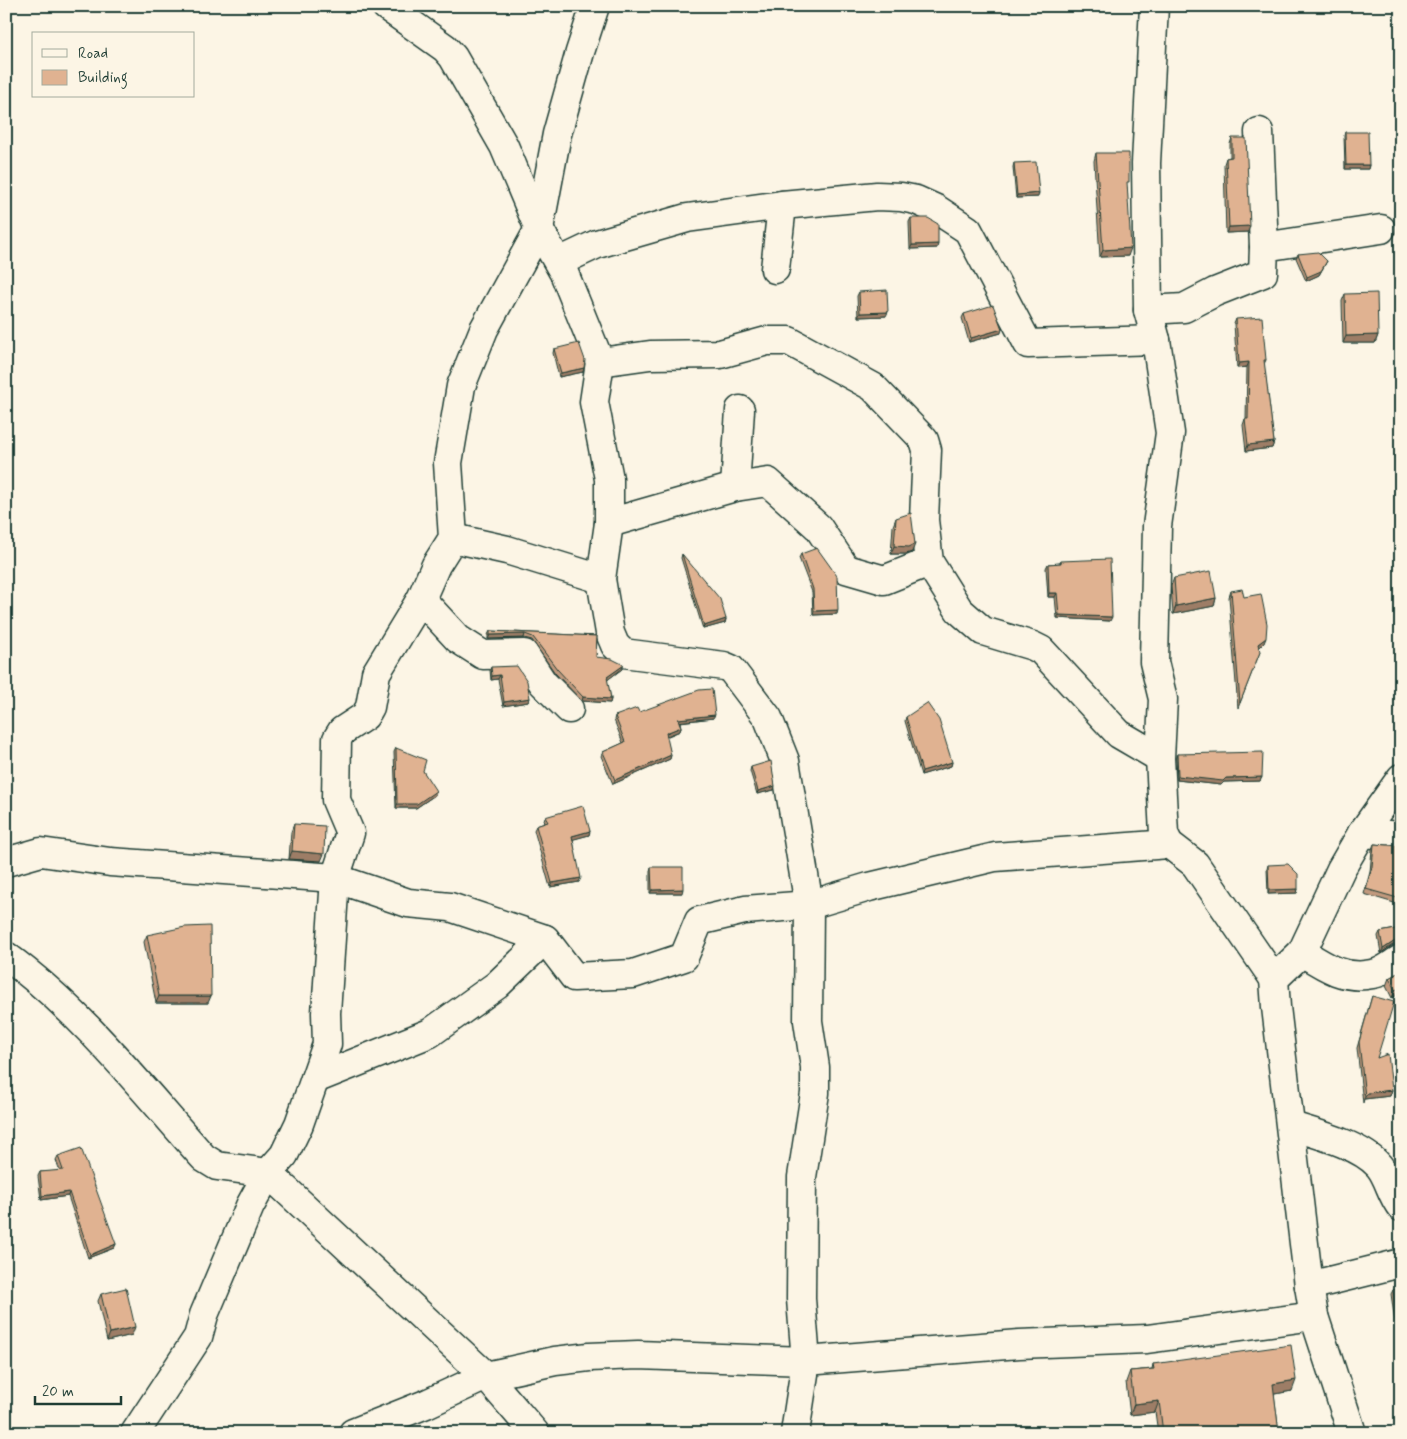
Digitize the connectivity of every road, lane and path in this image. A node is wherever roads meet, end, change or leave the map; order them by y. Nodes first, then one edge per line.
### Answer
1 (386, 6) edge
2 (596, 6) edge
3 (1154, 6) edge
4 (1259, 132) dead end
5 (782, 205) junction
6 (539, 229) junction
7 (1381, 229) dead end
8 (1264, 247) junction
9 (559, 262) junction
10 (775, 269) dead end
11 (1148, 310) junction
12 (1156, 340) junction
13 (600, 362) junction
14 (740, 410) dead end
15 (735, 487) junction
16 (609, 523) junction
17 (454, 538) junction
18 (929, 562) junction
19 (601, 579) junction
20 (421, 599) junction
21 (569, 709) dead end
22 (1160, 758) junction
23 (1401, 778) edge
24 (1362, 833) junction
25 (1401, 836) edge
26 (1169, 844) junction
27 (6, 862) edge
28 (335, 878) junction
29 (809, 905) junction
30 (545, 939) junction
31 (1302, 952) junction
32 (6, 956) edge
33 (1401, 960) edge
34 (1274, 979) junction
35 (315, 1079) junction
36 (1291, 1126) junction
37 (268, 1173) junction
38 (1401, 1207) edge
39 (1401, 1263) edge
40 (1309, 1286) junction
41 (1314, 1316) junction
42 (806, 1361) junction
43 (486, 1376) junction
44 (135, 1433) edge
45 (354, 1433) edge
46 (535, 1433) edge
47 (795, 1433) edge
48 (1352, 1433) edge

1 - 6 street
2 - 6 street
3 - 11 street
4 - 8 street
5 - 9 street
5 - 10 street
5 - 12 street
6 - 9 street
6 - 17 street
7 - 8 street
8 - 11 street
9 - 13 street
11 - 12 street
12 - 22 street
13 - 16 street
13 - 18 street
14 - 15 street
15 - 16 street
15 - 18 street
16 - 19 street
17 - 19 street
17 - 20 street
18 - 22 street
19 - 29 street
20 - 21 street
20 - 28 street
22 - 26 street
23 - 24 street
24 - 25 street
24 - 31 street
26 - 29 street
26 - 34 street
27 - 28 street
28 - 30 street
28 - 35 street
29 - 30 street
29 - 42 street
30 - 35 street
31 - 33 street
31 - 34 street
32 - 37 street
34 - 36 street
35 - 37 street
36 - 38 street
36 - 40 street
37 - 43 street
37 - 44 street
39 - 40 street
40 - 41 street
41 - 42 street
41 - 48 street
42 - 43 street
42 - 47 street
43 - 45 street
43 - 46 street

